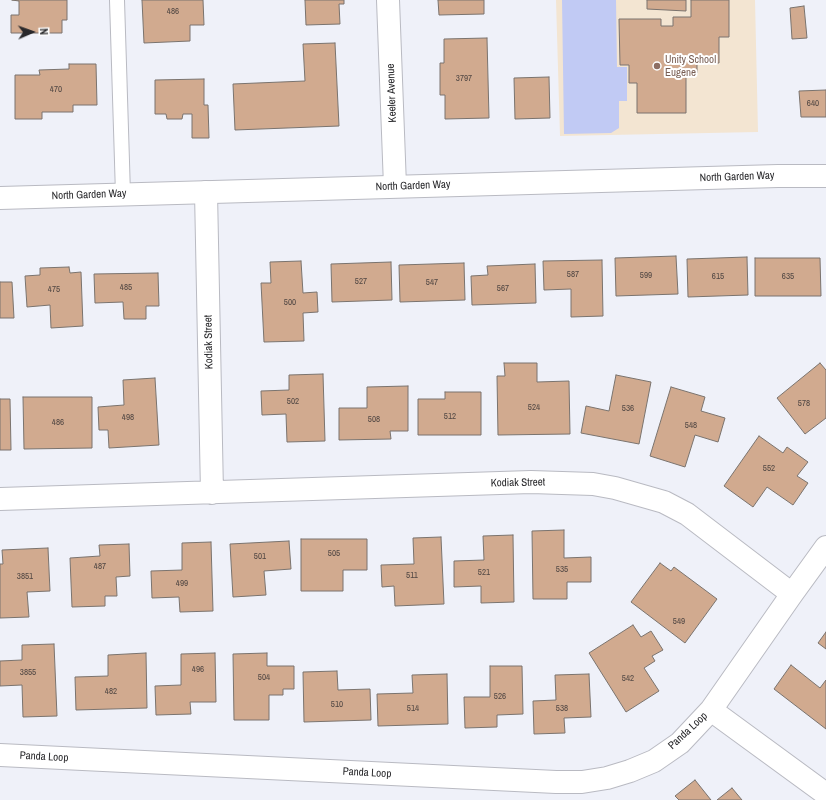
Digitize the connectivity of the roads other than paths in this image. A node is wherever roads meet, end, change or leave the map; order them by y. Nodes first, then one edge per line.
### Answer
1 (117, 0) edge
2 (388, 0) edge
3 (826, 176) edge
4 (395, 186) junction
5 (206, 192) junction
6 (123, 194) junction
7 (0, 198) edge
8 (212, 493) junction
9 (0, 499) edge
10 (826, 547) edge
11 (792, 594) junction
12 (711, 710) junction
13 (0, 755) edge
14 (826, 794) edge

1 - 6 lane
2 - 4 street, Keeler Avenue
3 - 4 street, North Garden Way
4 - 5 street, North Garden Way
5 - 6 street, North Garden Way
5 - 8 street, Kodiak Street
6 - 7 street, North Garden Way
8 - 9 street, Kodiak Street
8 - 11 street, Kodiak Street
10 - 11 street, Panda Loop
11 - 12 street, Panda Loop
12 - 13 street, Panda Loop
12 - 14 street, Panda Loop

